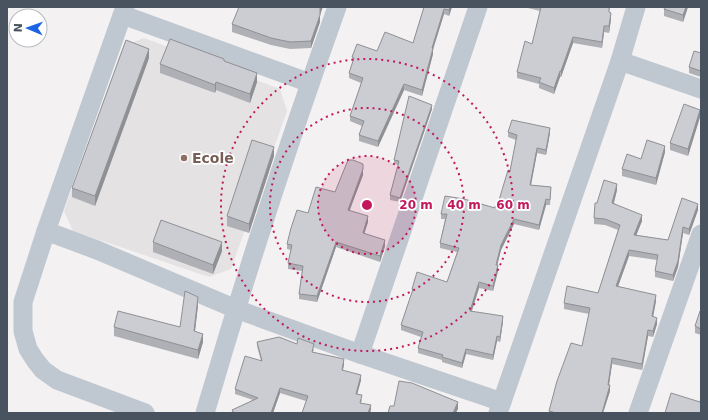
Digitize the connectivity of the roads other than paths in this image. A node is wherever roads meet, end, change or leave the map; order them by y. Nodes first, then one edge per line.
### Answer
1 (337, 7) edge
2 (478, 7) edge
3 (636, 7) edge
4 (124, 11) edge
5 (620, 61) junction
6 (310, 83) junction
7 (701, 88) edge
8 (46, 231) junction
9 (701, 234) edge
10 (236, 309) junction
11 (360, 354) junction
12 (500, 408) edge
13 (145, 413) edge
14 (205, 413) edge
15 (638, 413) edge

1 - 6 street
2 - 11 street
3 - 5 street
4 - 6 street
4 - 8 street
5 - 7 street
5 - 12 street
6 - 10 street
8 - 10 street
8 - 13 street
9 - 15 street
10 - 11 street
10 - 14 street
11 - 12 street

